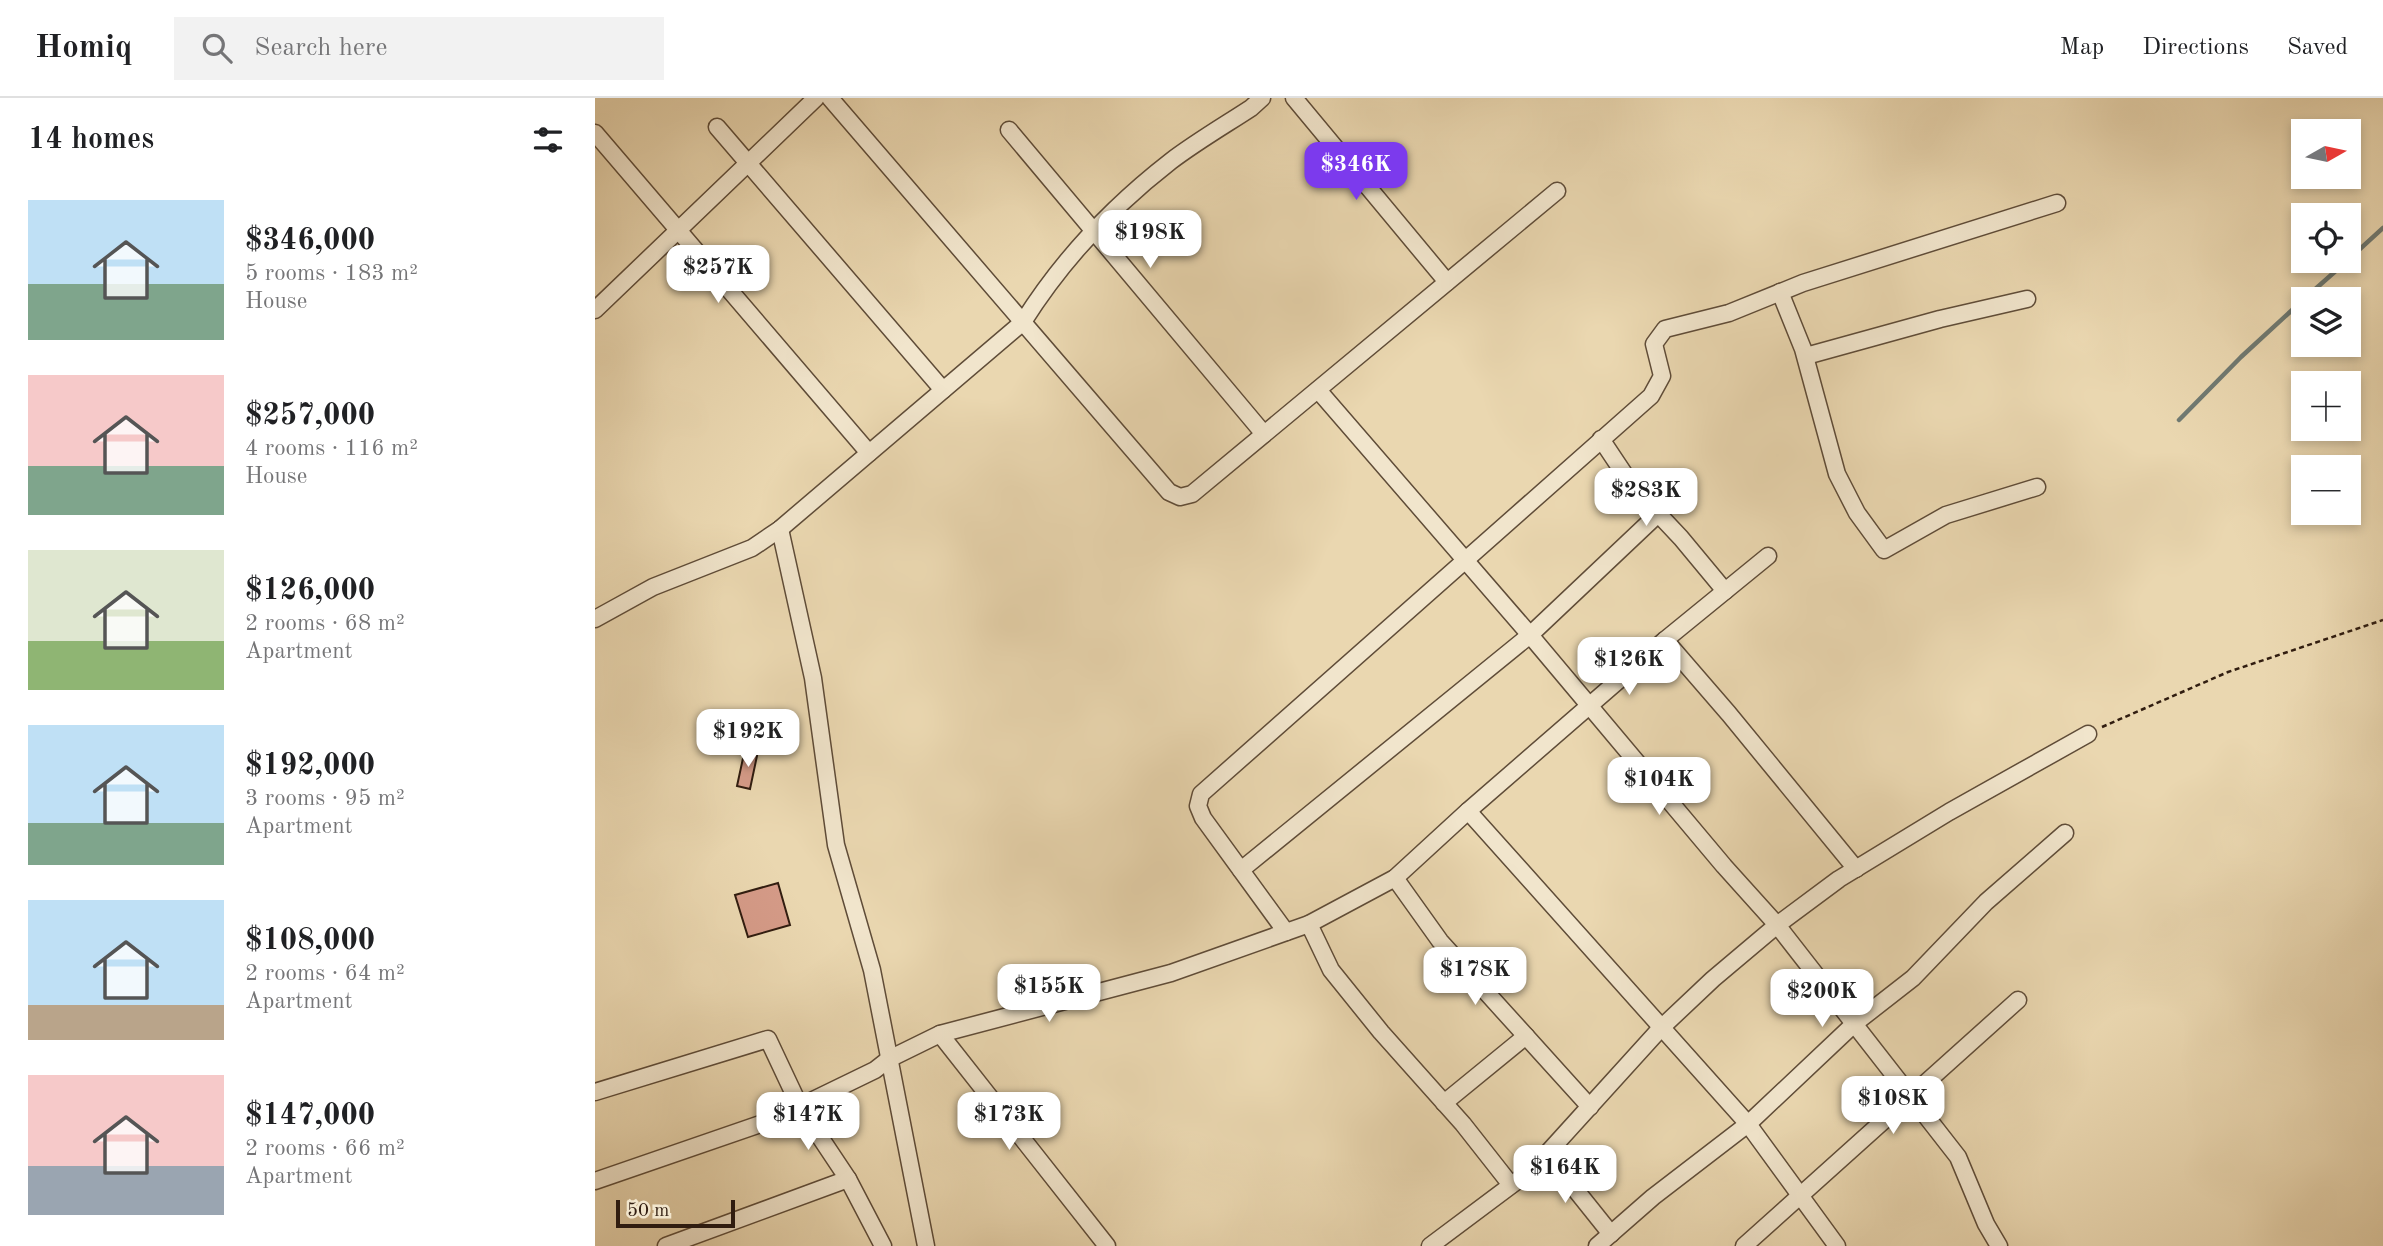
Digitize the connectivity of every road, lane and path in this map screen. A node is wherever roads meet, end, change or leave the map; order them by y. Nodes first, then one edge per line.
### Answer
1 (815, 98) edge
2 (830, 98) edge
3 (1262, 98) edge
4 (1293, 98) edge
5 (717, 127) dead end
6 (1009, 130) dead end
7 (595, 133) edge
8 (748, 164) junction
9 (1557, 191) dead end
10 (2057, 203) dead end
11 (678, 230) junction
12 (1093, 230) junction
13 (1447, 282) junction
14 (1780, 292) junction
15 (2027, 299) dead end
16 (595, 310) edge
17 (1023, 322) junction
18 (1805, 356) junction
19 (943, 390) junction
20 (1318, 390) junction
21 (1264, 434) junction
22 (1601, 439) junction
23 (869, 453) junction
24 (2037, 487) dead end
25 (1658, 514) junction
26 (780, 529) junction
27 (1768, 556) dead end
28 (1466, 561) junction
29 (1725, 590) junction
30 (595, 619) edge
31 (2383, 620) edge
32 (1529, 635) junction
33 (1665, 640) junction
34 (1590, 707) junction
35 (2088, 734) joint
36 (1468, 811) junction
37 (2066, 833) dead end
38 (1856, 869) junction
39 (1241, 870) junction
40 (1395, 878) junction
41 (1309, 924) junction
42 (1777, 925) junction
43 (1286, 932) junction
44 (2018, 1000) dead end
45 (1854, 1024) junction
46 (1660, 1029) junction
47 (940, 1034) junction
48 (1526, 1036) junction
49 (889, 1059) junction
50 (595, 1092) edge
51 (1910, 1095) junction
52 (1444, 1103) junction
53 (800, 1107) junction
54 (1590, 1107) junction
55 (1748, 1124) junction
56 (1547, 1154) junction
57 (848, 1179) junction
58 (595, 1181) edge
59 (1511, 1185) junction
60 (1799, 1196) junction
61 (1611, 1234) junction
62 (666, 1246) edge
63 (883, 1246) edge
64 (926, 1246) edge
65 (1107, 1246) edge
66 (1430, 1246) edge
67 (1597, 1246) edge
68 (1744, 1246) edge
69 (1837, 1246) edge
70 (1999, 1246) edge

1 - 8 street
2 - 17 street
3 - 12 street
4 - 13 street
5 - 8 street
6 - 12 street
7 - 11 street
8 - 11 street
8 - 19 street
9 - 13 street
10 - 14 street
11 - 16 street
11 - 23 street
12 - 17 street
12 - 21 street
13 - 20 street
14 - 18 street
14 - 22 street
15 - 18 street
17 - 19 street
17 - 21 street
18 - 24 street
19 - 23 street
20 - 21 street
20 - 28 street
22 - 25 street
22 - 28 street
23 - 26 street
25 - 29 street
25 - 32 street
26 - 30 street
26 - 49 street
27 - 29 street
28 - 32 street
28 - 39 street
29 - 33 street
31 - 35 path
32 - 34 street
32 - 39 street
33 - 34 street
33 - 38 street
34 - 36 street
34 - 42 street
35 - 38 street
36 - 40 street
36 - 46 street
37 - 45 street
38 - 42 street
39 - 43 street
40 - 41 street
40 - 48 street
41 - 43 street
41 - 52 street
42 - 45 street
42 - 46 street
43 - 47 street
44 - 51 street
45 - 51 street
45 - 55 street
46 - 54 street
46 - 55 street
47 - 49 street
47 - 65 street
48 - 52 street
48 - 54 street
49 - 53 street
49 - 64 street
50 - 53 street
51 - 60 street
51 - 70 street
52 - 59 street
53 - 57 street
53 - 58 street
54 - 56 street
55 - 60 street
55 - 61 street
56 - 59 street
56 - 61 street
57 - 62 street
57 - 63 street
59 - 66 street
60 - 68 street
60 - 69 street
61 - 67 street

